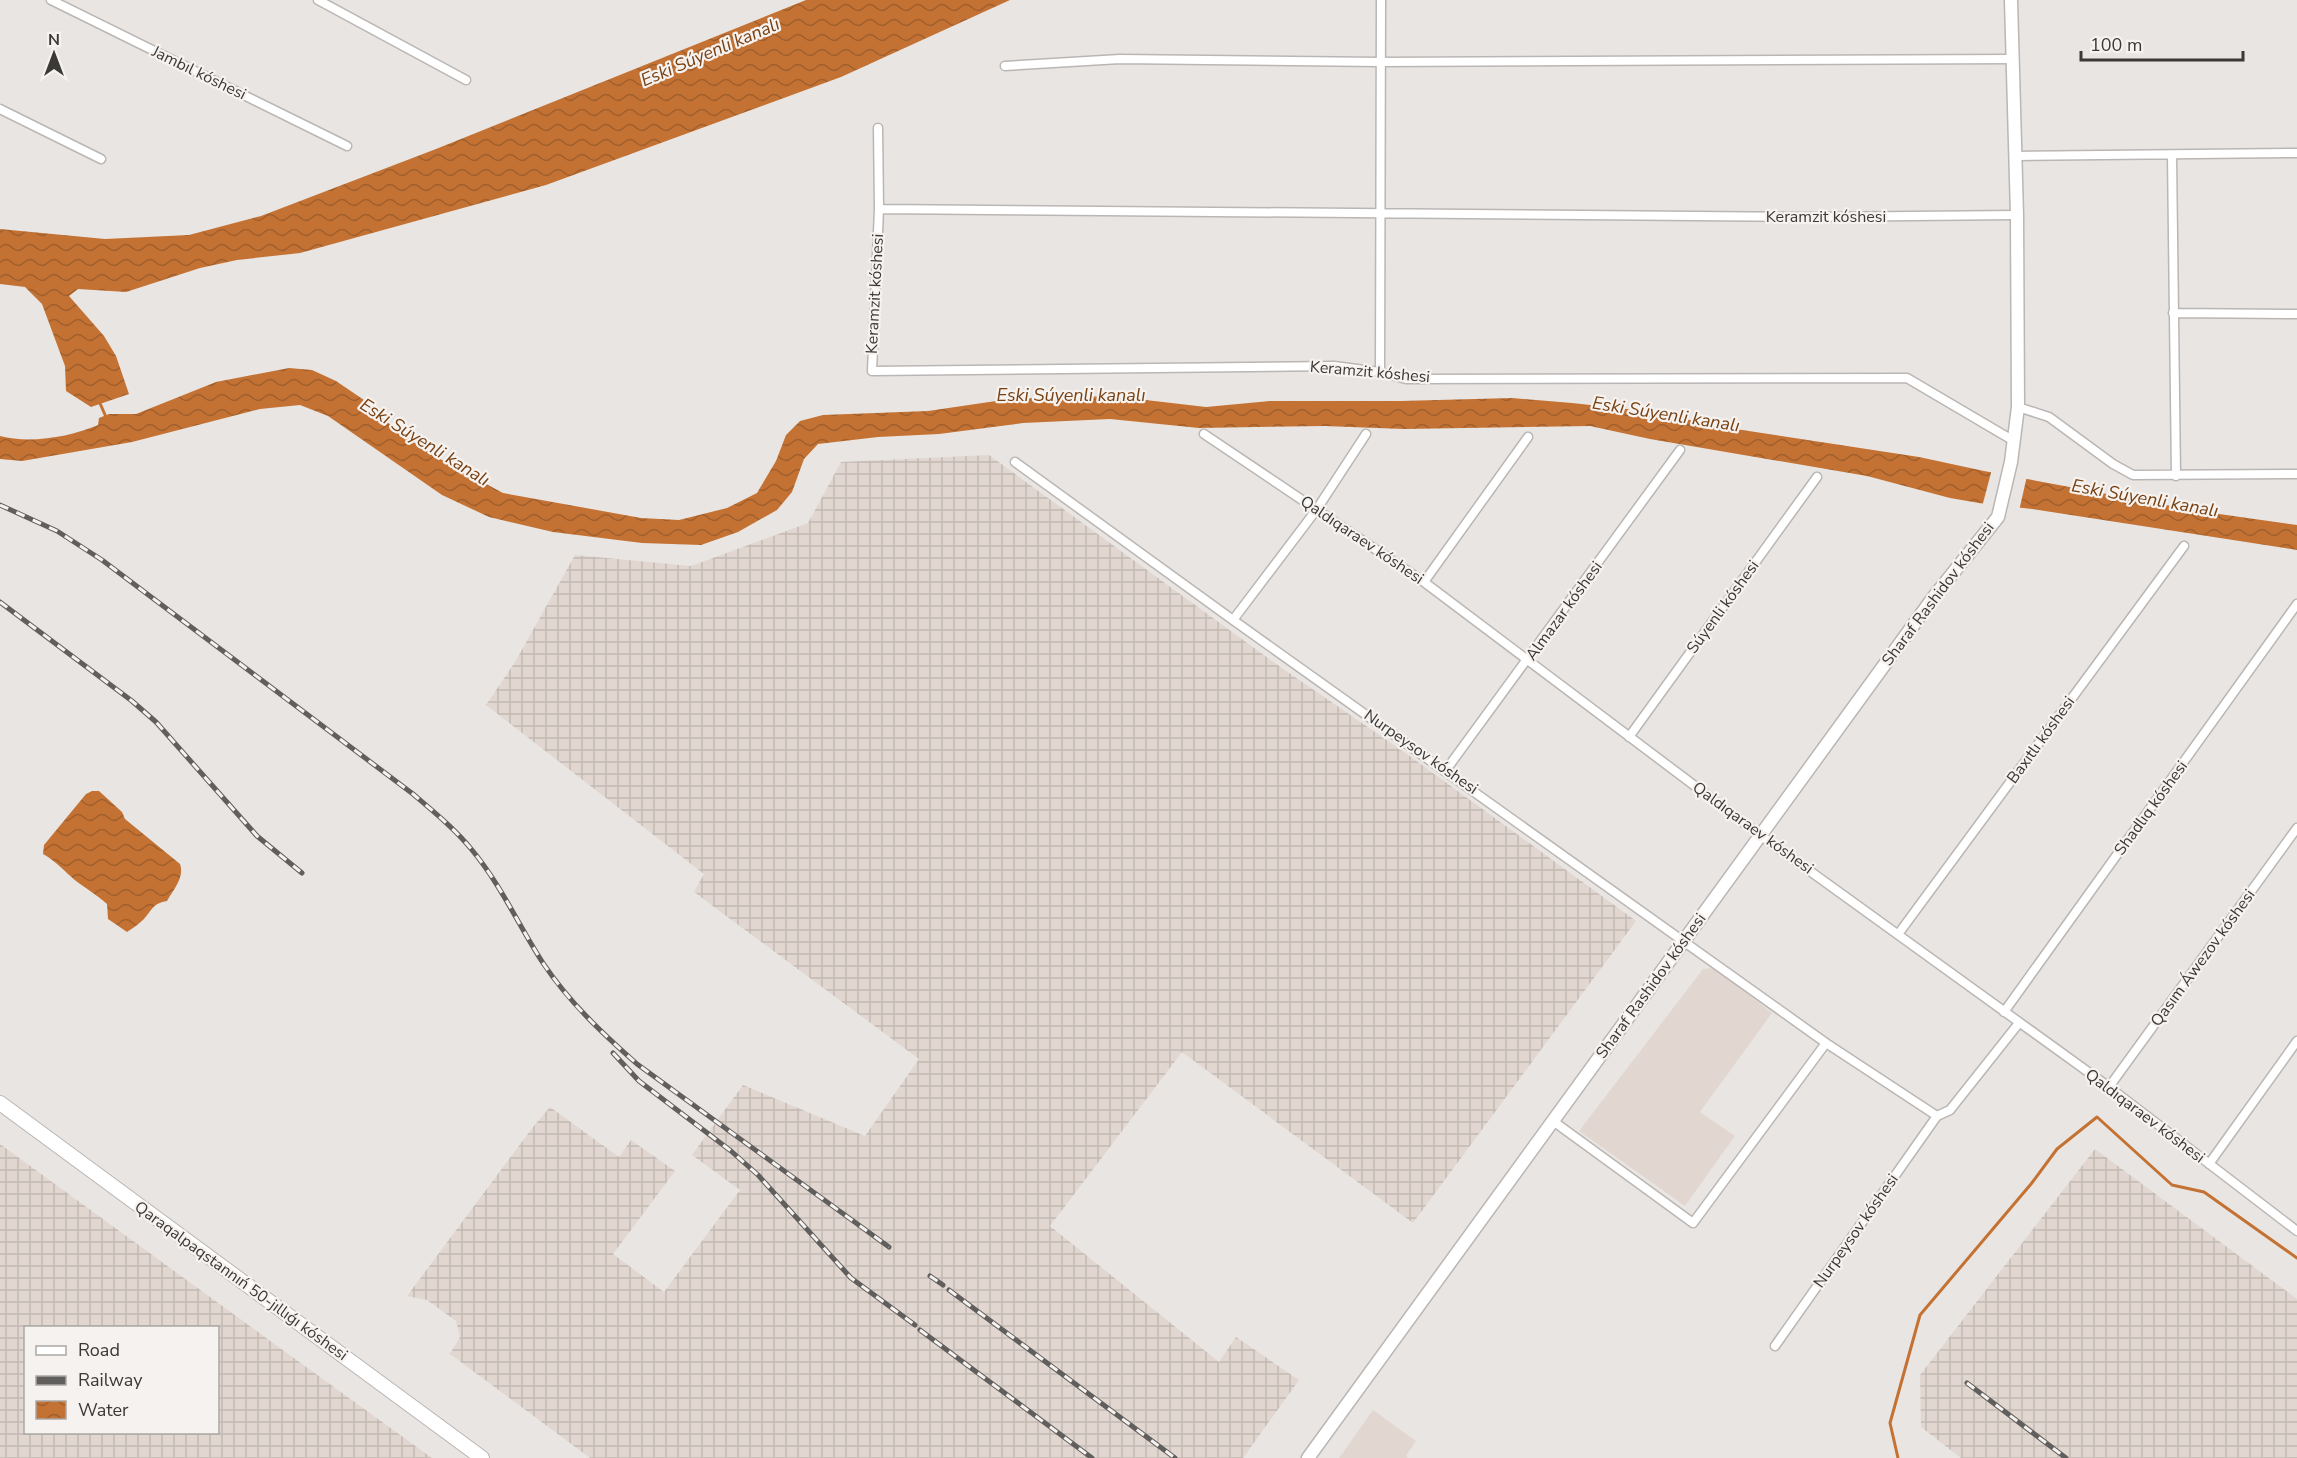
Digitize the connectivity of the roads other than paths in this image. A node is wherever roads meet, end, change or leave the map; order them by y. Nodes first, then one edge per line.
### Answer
1 (51, 0) edge
2 (318, 0) edge
3 (1381, 0) edge
4 (2011, 0) edge
5 (2013, 59) junction
6 (1380, 62) junction
7 (1005, 66) dead end
8 (466, 80) dead end
9 (0, 109) edge
10 (878, 128) dead end
11 (347, 146) dead end
12 (2297, 153) edge
13 (2172, 154) junction
14 (2016, 156) junction
15 (101, 159) dead end
16 (879, 209) junction
17 (1382, 215) junction
18 (2017, 215) junction
19 (2173, 313) junction
20 (2297, 314) edge
21 (1380, 372) junction
22 (2018, 407) junction
23 (1204, 434) dead end
24 (1366, 434) dead end
25 (1528, 436) dead end
26 (2014, 441) junction
27 (1680, 450) dead end
28 (1015, 462) dead end
29 (2297, 474) edge
30 (2176, 476) junction
31 (1816, 477) dead end
32 (1317, 509) junction
33 (2184, 546) dead end
34 (1424, 582) junction
35 (2297, 604) edge
36 (1233, 620) junction
37 (1528, 661) junction
38 (1629, 737) junction
39 (1446, 770) junction
40 (2297, 828) edge
41 (1760, 835) junction
42 (1899, 933) junction
43 (1683, 940) junction
44 (2004, 1012) junction
45 (2019, 1023) junction
46 (2297, 1041) edge
47 (1826, 1043) junction
48 (2109, 1087) junction
49 (0, 1103) edge
50 (1937, 1116) junction
51 (1552, 1121) junction
52 (2209, 1164) junction
53 (2297, 1231) edge
54 (1775, 1346) dead end
55 (482, 1458) edge
56 (1308, 1458) edge

1 - 11 street, Jambıl kóshesi
2 - 8 street
3 - 6 street
4 - 5 street
5 - 6 street
5 - 14 street
6 - 7 street
6 - 17 street
9 - 15 street
10 - 16 street, Keramzit kóshesi
12 - 13 street
13 - 14 street
13 - 19 street
14 - 18 street
16 - 17 street, Keramzit kóshesi
16 - 21 street, Keramzit kóshesi
17 - 18 street, Keramzit kóshesi
17 - 21 street
18 - 22 street
19 - 20 street
19 - 30 street
21 - 26 street, Keramzit kóshesi
22 - 26 street
22 - 30 street
23 - 32 street, Qaldıqaraev kóshesi
24 - 32 street
25 - 34 street
26 - 41 street, Sharaf Rashidov kóshesi
27 - 37 street, Almazar kóshesi
28 - 36 street, Nurpeysov kóshesi
29 - 30 street
31 - 38 street, Súyenli kóshesi
32 - 34 street, Qaldıqaraev kóshesi
32 - 36 street
33 - 42 street, Baxıtlı kóshesi
34 - 37 street, Qaldıqaraev kóshesi
35 - 44 street, Shadlıq kóshesi
36 - 39 street, Nurpeysov kóshesi
37 - 38 street, Qaldıqaraev kóshesi
37 - 39 street, Almazar kóshesi
38 - 41 street, Qaldıqaraev kóshesi
39 - 43 street, Nurpeysov kóshesi
40 - 48 street, Qasım Áwezov kóshesi
41 - 42 street, Qaldıqaraev kóshesi
41 - 43 street, Sharaf Rashidov kóshesi
42 - 44 street, Qaldıqaraev kóshesi
43 - 47 street, Nurpeysov kóshesi
43 - 51 street, Sharaf Rashidov kóshesi
44 - 45 street, Qaldıqaraev kóshesi
45 - 48 street, Qaldıqaraev kóshesi
45 - 50 street, Nurpeysov kóshesi
46 - 52 street
47 - 50 street, Nurpeysov kóshesi
47 - 51 street
48 - 52 street, Qaldıqaraev kóshesi
49 - 55 main road, Qaraqalpaqstannıń 50-jıllıǵı kóshesi
50 - 54 street, Nurpeysov kóshesi
51 - 56 street, Sharaf Rashidov kóshesi
52 - 53 street, Qaldıqaraev kóshesi

